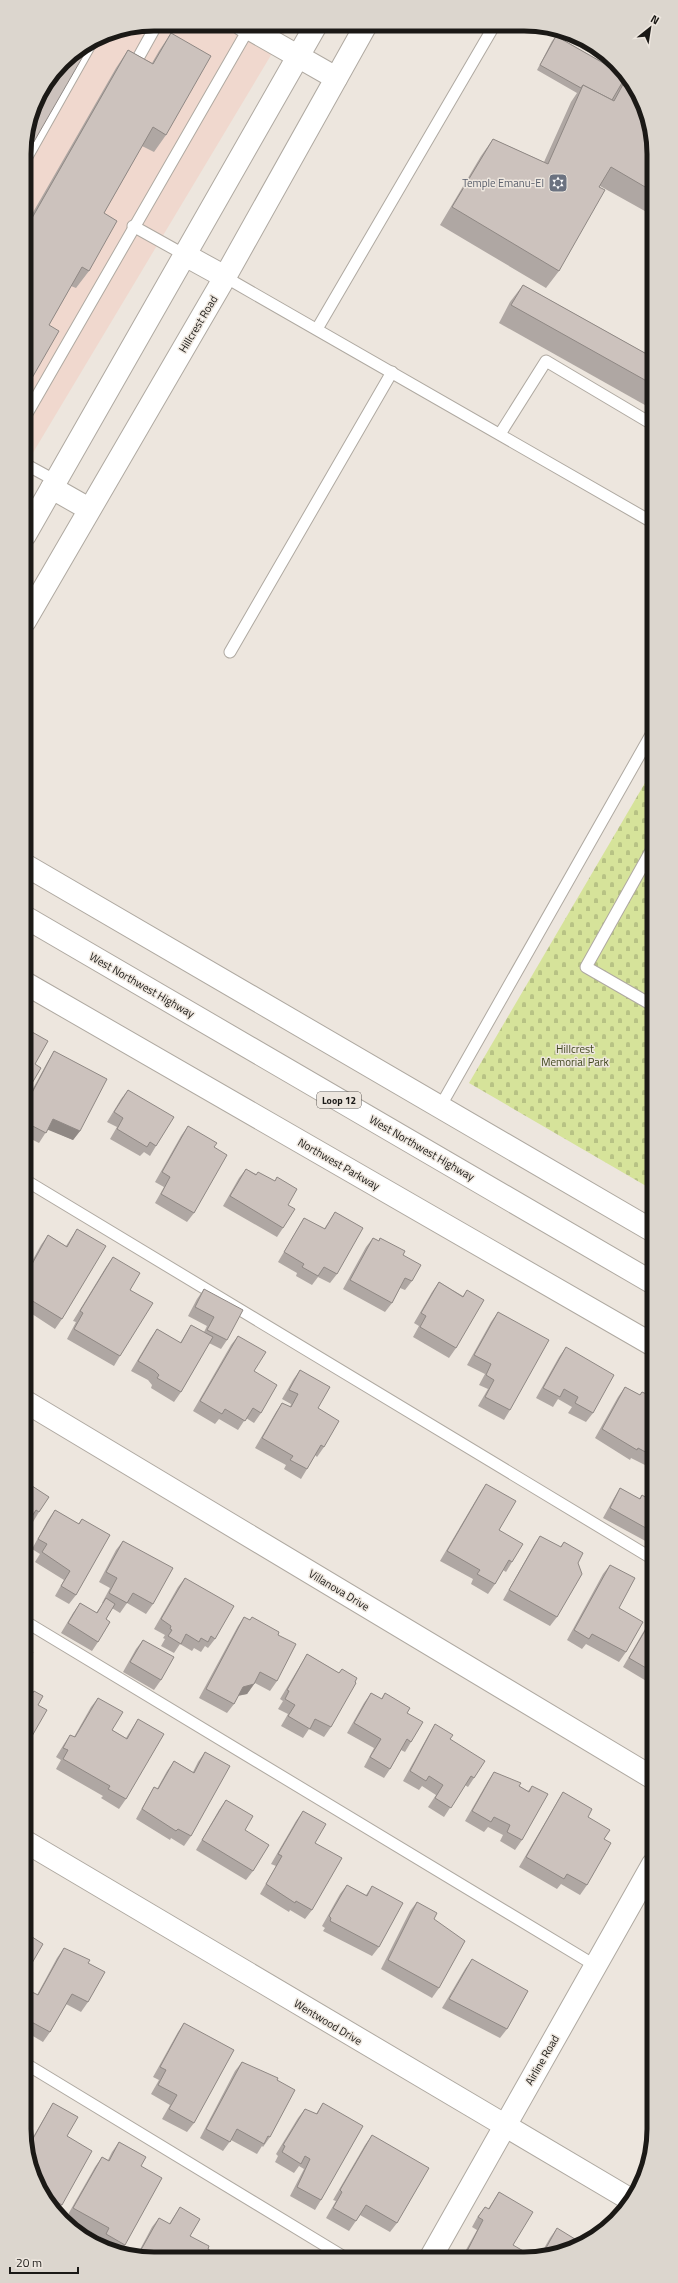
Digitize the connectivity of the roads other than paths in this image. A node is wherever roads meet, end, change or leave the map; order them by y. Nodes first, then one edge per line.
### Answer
1 (153, 31) edge
2 (243, 31) edge
3 (255, 31) edge
4 (313, 31) edge
5 (363, 31) edge
6 (491, 31) edge
7 (86, 52) edge
8 (298, 56) junction
9 (129, 75) edge
10 (336, 78) junction
11 (31, 150) edge
12 (133, 226) junction
13 (184, 255) junction
14 (225, 277) junction
15 (317, 329) junction
16 (392, 372) junction
17 (31, 405) edge
18 (647, 421) edge
19 (500, 434) junction
20 (31, 468) edge
21 (54, 485) junction
22 (89, 509) junction
23 (647, 519) edge
24 (31, 525) edge
25 (31, 610) edge
26 (230, 652) dead end
27 (647, 742) edge
28 (647, 858) edge
29 (31, 868) edge
30 (31, 920) edge
31 (31, 985) edge
32 (647, 1002) edge
33 (440, 1107) junction
34 (31, 1184) edge
35 (647, 1228) edge
36 (647, 1279) edge
37 (647, 1342) edge
38 (31, 1405) edge
39 (647, 1555) edge
40 (31, 1625) edge
41 (647, 1774) edge
42 (31, 1845) edge
43 (647, 1875) edge
44 (596, 1966) junction
45 (31, 2067) edge
46 (505, 2127) junction
47 (626, 2197) edge
48 (337, 2252) edge
49 (434, 2252) edge

1 - 9 lane
2 - 12 lane
3 - 8 main road
4 - 8 main road
5 - 10 main road, Hillcrest Road
6 - 15 lane
7 - 11 lane
8 - 10 main road
8 - 13 main road
10 - 14 main road, Hillcrest Road
12 - 13 lane
12 - 17 lane
13 - 14 main road
13 - 21 main road
14 - 15 lane
14 - 22 main road, Hillcrest Road
15 - 16 lane
16 - 19 lane
16 - 26 lane
18 - 19 lane
19 - 23 lane
20 - 21 lane
21 - 22 main road
21 - 24 main road
22 - 25 main road, Hillcrest Road
27 - 33 lane
28 - 32 lane
29 - 33 main road
30 - 36 main road, West Northwest Highway / Loop 12
31 - 37 main road, Northwest Parkway
33 - 35 main road
34 - 39 lane
38 - 41 main road, Villanova Drive
40 - 44 lane
42 - 46 main road, Wentwood Drive
43 - 44 main road, Airline Road
44 - 46 main road, Airline Road
45 - 48 lane
46 - 47 main road, Wentwood Drive
46 - 49 main road, Airline Road

